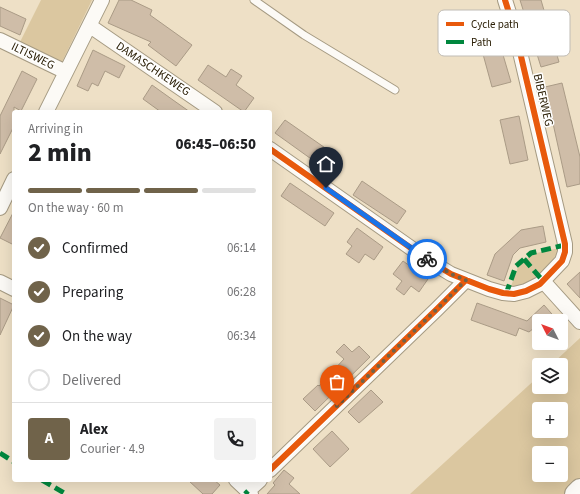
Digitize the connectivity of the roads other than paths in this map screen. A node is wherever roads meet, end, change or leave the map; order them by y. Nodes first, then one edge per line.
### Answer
1 (102, 0) edge
2 (254, 0) edge
3 (505, 0) edge
4 (508, 10) edge
5 (90, 26) junction
6 (0, 40) edge
7 (521, 56) edge
8 (66, 72) junction
9 (396, 90) dead end
10 (47, 110) edge
11 (212, 110) edge
12 (272, 151) edge
13 (12, 183) edge
14 (0, 208) edge
15 (466, 280) junction
16 (0, 282) edge
17 (543, 282) junction
18 (12, 288) edge
19 (580, 322) edge
20 (272, 468) edge
21 (238, 482) edge
22 (258, 482) edge
23 (580, 489) edge
24 (249, 493) edge
25 (575, 494) edge

1 - 5 street
2 - 9 lane
3 - 4 street, BIBERWEG
5 - 8 street
5 - 11 street, DAMASCHKEWEG
6 - 8 street, ILTISWEG
7 - 17 street, BIBERWEG
8 - 10 street
12 - 15 street
13 - 14 street
15 - 17 street, BIBERWEG
15 - 20 street
16 - 18 street
17 - 19 street
21 - 24 street
22 - 24 street
23 - 25 main road

